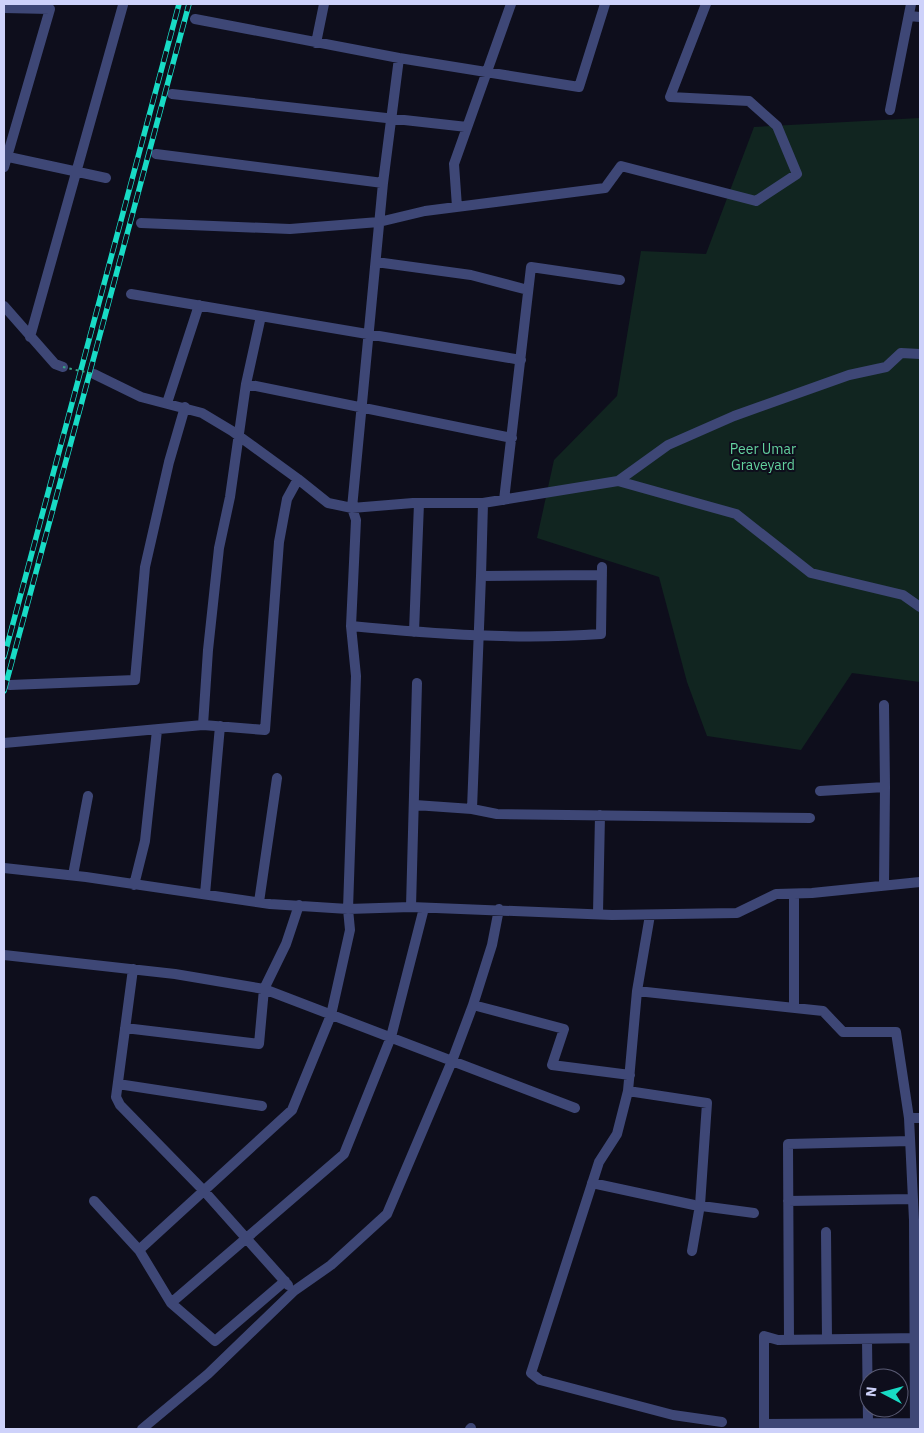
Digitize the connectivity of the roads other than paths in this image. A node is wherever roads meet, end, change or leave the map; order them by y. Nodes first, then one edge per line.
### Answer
1 (324, 4) edge
2 (511, 4) edge
3 (605, 4) edge
4 (706, 4) edge
5 (911, 4) edge
6 (123, 5) edge
7 (4, 8) edge
8 (909, 16) junction
9 (920, 17) edge
10 (196, 19) dead end
11 (316, 43) junction
12 (399, 58) junction
13 (487, 72) junction
14 (172, 94) dead end
15 (890, 110) dead end
16 (393, 119) junction
17 (467, 127) junction
18 (156, 154) dead end
19 (5, 160) edge
20 (77, 172) junction
21 (106, 178) dead end
22 (383, 183) junction
23 (457, 207) junction
24 (379, 222) junction
25 (141, 223) dead end
26 (376, 262) junction
27 (620, 280) dead end
28 (528, 290) junction
29 (131, 294) dead end
30 (199, 305) junction
31 (4, 306) edge
32 (261, 316) junction
33 (369, 334) junction
34 (30, 337) junction
35 (920, 354) edge
36 (521, 360) junction
37 (62, 367) road end
38 (94, 374) road end
39 (246, 384) junction
40 (167, 403) junction
41 (184, 407) junction
42 (362, 408) junction
43 (240, 436) junction
44 (512, 438) junction
45 (298, 479) junction
46 (618, 480) junction
47 (504, 500) junction
48 (419, 503) junction
49 (483, 503) junction
50 (352, 508) junction
51 (481, 576) junction
52 (920, 607) edge
53 (352, 626) junction
54 (414, 632) junction
55 (478, 636) junction
56 (417, 683) dead end
57 (10, 685) dead end
58 (884, 705) dead end
59 (203, 725) junction
60 (220, 726) junction
61 (157, 730) junction
62 (4, 743) edge
63 (277, 778) dead end
64 (885, 787) junction
65 (820, 791) dead end
66 (88, 796) dead end
67 (416, 805) junction
68 (472, 809) junction
69 (600, 815) junction
70 (810, 818) dead end
71 (4, 868) edge
72 (73, 875) junction
73 (920, 882) edge
74 (134, 885) junction
75 (884, 886) junction
76 (205, 894) junction
77 (794, 894) junction
78 (259, 902) junction
79 (299, 905) junction
80 (411, 907) junction
81 (424, 908) junction
82 (348, 909) junction
83 (499, 909) junction
84 (598, 913) junction
85 (650, 915) junction
86 (4, 955) edge
87 (132, 969) junction
88 (264, 989) junction
89 (637, 991) junction
90 (473, 1005) junction
91 (794, 1008) junction
92 (331, 1015) junction
93 (125, 1028) junction
94 (390, 1037) junction
95 (452, 1061) junction
96 (630, 1075) junction
97 (118, 1084) junction
98 (628, 1091) junction
99 (262, 1106) dead end
100 (575, 1108) dead end
101 (909, 1118) junction
102 (920, 1118) edge
103 (910, 1141) junction
104 (916, 1180) edge
105 (592, 1183) junction
106 (204, 1192) junction
107 (913, 1199) junction
108 (94, 1201) dead end
109 (788, 1201) junction
110 (700, 1205) junction
111 (754, 1213) dead end
112 (826, 1232) dead end
113 (245, 1239) junction
114 (917, 1245) edge
115 (139, 1250) junction
116 (692, 1251) dead end
117 (285, 1281) junction
118 (294, 1291) junction
119 (171, 1303) junction
120 (917, 1338) edge
121 (827, 1339) junction
122 (867, 1339) junction
123 (789, 1340) junction
124 (722, 1422) dead end
125 (868, 1424) junction
126 (915, 1426) edge
127 (764, 1427) edge
128 (142, 1429) edge

1 - 11 street
2 - 13 street
3 - 13 street
4 - 23 street
5 - 8 street
6 - 20 street
7 - 19 street
8 - 9 street
8 - 15 street
10 - 11 street
11 - 12 street
12 - 13 street
12 - 16 street
13 - 17 street
14 - 16 street
16 - 17 street
16 - 22 street
17 - 23 street
18 - 22 street
19 - 20 street
20 - 21 street
20 - 34 street
22 - 24 street
23 - 24 street
24 - 25 street
24 - 26 street
26 - 28 street
26 - 33 street
27 - 28 street
28 - 36 street
29 - 30 street
30 - 32 street
30 - 40 street
31 - 34 street
32 - 33 street
32 - 39 street
33 - 36 street
33 - 42 street
34 - 37 street
35 - 46 street
36 - 44 street
38 - 40 street
39 - 42 street
39 - 43 street
40 - 41 street
41 - 43 street
41 - 57 street
42 - 44 street
42 - 50 street
43 - 45 street
43 - 59 street
44 - 47 street
45 - 50 street
45 - 60 street
46 - 47 street
46 - 52 street
47 - 49 street
48 - 49 street
48 - 50 street
48 - 54 street
49 - 51 street
50 - 53 street
51 - 55 street
51 - 55 street
53 - 54 street
53 - 82 street
54 - 55 street
55 - 68 street
56 - 67 street
58 - 64 street
59 - 60 street
59 - 61 street
60 - 76 street
61 - 62 street
61 - 74 street
63 - 78 street
64 - 65 street
64 - 75 street
66 - 72 street
67 - 68 street
67 - 80 street
68 - 69 street
69 - 70 street
69 - 84 street
71 - 72 street
72 - 74 street
73 - 75 street
74 - 76 street
75 - 77 street
76 - 78 street
77 - 85 street
77 - 91 street
78 - 79 street
79 - 82 street
79 - 88 street
80 - 81 street
80 - 82 street
81 - 83 street
81 - 94 street
82 - 92 street
83 - 84 street
83 - 90 street
84 - 85 street
85 - 89 street
86 - 87 street
87 - 88 street
87 - 93 street
88 - 92 street
88 - 93 street
89 - 91 street
89 - 96 street
90 - 95 street
90 - 96 street
91 - 101 street
92 - 94 street
92 - 106 street
93 - 97 street
94 - 95 street
94 - 113 street
95 - 100 street
95 - 118 street
96 - 98 street
97 - 99 street
97 - 106 street
98 - 105 street
98 - 110 street
101 - 102 street
101 - 103 street
103 - 104 street
103 - 109 street
104 - 107 street
105 - 110 street
105 - 124 street
106 - 113 street
106 - 115 street
107 - 109 street
107 - 114 street
108 - 115 street
109 - 123 street
110 - 111 street
110 - 116 street
112 - 121 street
113 - 117 street
113 - 119 street
114 - 120 street
115 - 119 street
117 - 118 street
117 - 119 street
118 - 128 street
120 - 122 street
120 - 126 street
121 - 122 street
121 - 123 street
122 - 125 street
123 - 127 street
125 - 126 street
125 - 127 street

